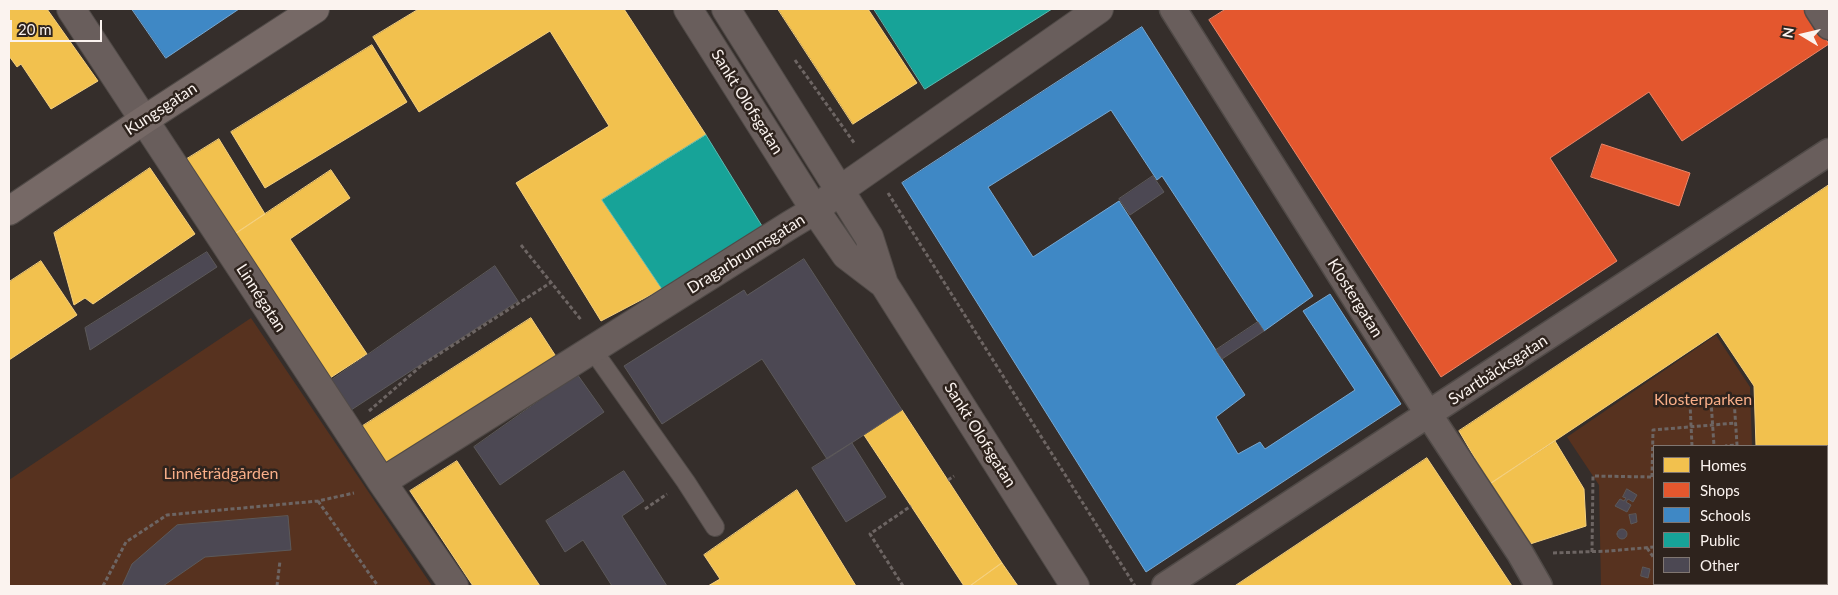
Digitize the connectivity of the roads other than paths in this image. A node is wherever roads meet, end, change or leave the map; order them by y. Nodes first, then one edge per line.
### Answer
1 (71, 9) edge
2 (315, 9) edge
3 (688, 9) edge
4 (726, 9) edge
5 (1099, 9) edge
6 (1172, 9) edge
7 (1818, 9) edge
8 (1829, 26) edge
9 (144, 120) junction
10 (1829, 152) edge
11 (840, 190) junction
12 (815, 210) junction
13 (9, 211) edge
14 (884, 284) junction
15 (597, 347) junction
16 (1429, 415) junction
17 (369, 487) junction
18 (715, 527) dead end
19 (454, 586) edge
20 (1075, 586) edge
21 (1165, 586) edge
22 (1539, 586) edge

1 - 9 street, Linnégatan
2 - 9 main road, Kungsgatan
3 - 12 street, Sankt Olofsgatan
4 - 11 street, Sankt Olofsgatan
5 - 11 street, Dragarbrunnsgatan
6 - 16 street, Klostergatan
7 - 8 street
9 - 13 main road, Kungsgatan
9 - 17 street, Linnégatan
10 - 16 street, Svartbäcksgatan
11 - 12 street, Dragarbrunnsgatan
11 - 14 street, Sankt Olofsgatan
12 - 14 street, Sankt Olofsgatan
12 - 15 street, Dragarbrunnsgatan
14 - 20 street, Sankt Olofsgatan
15 - 17 street, Dragarbrunnsgatan
15 - 18 lane
16 - 21 street, Svartbäcksgatan
16 - 22 street, Klostergatan
17 - 19 street, Linnégatan

